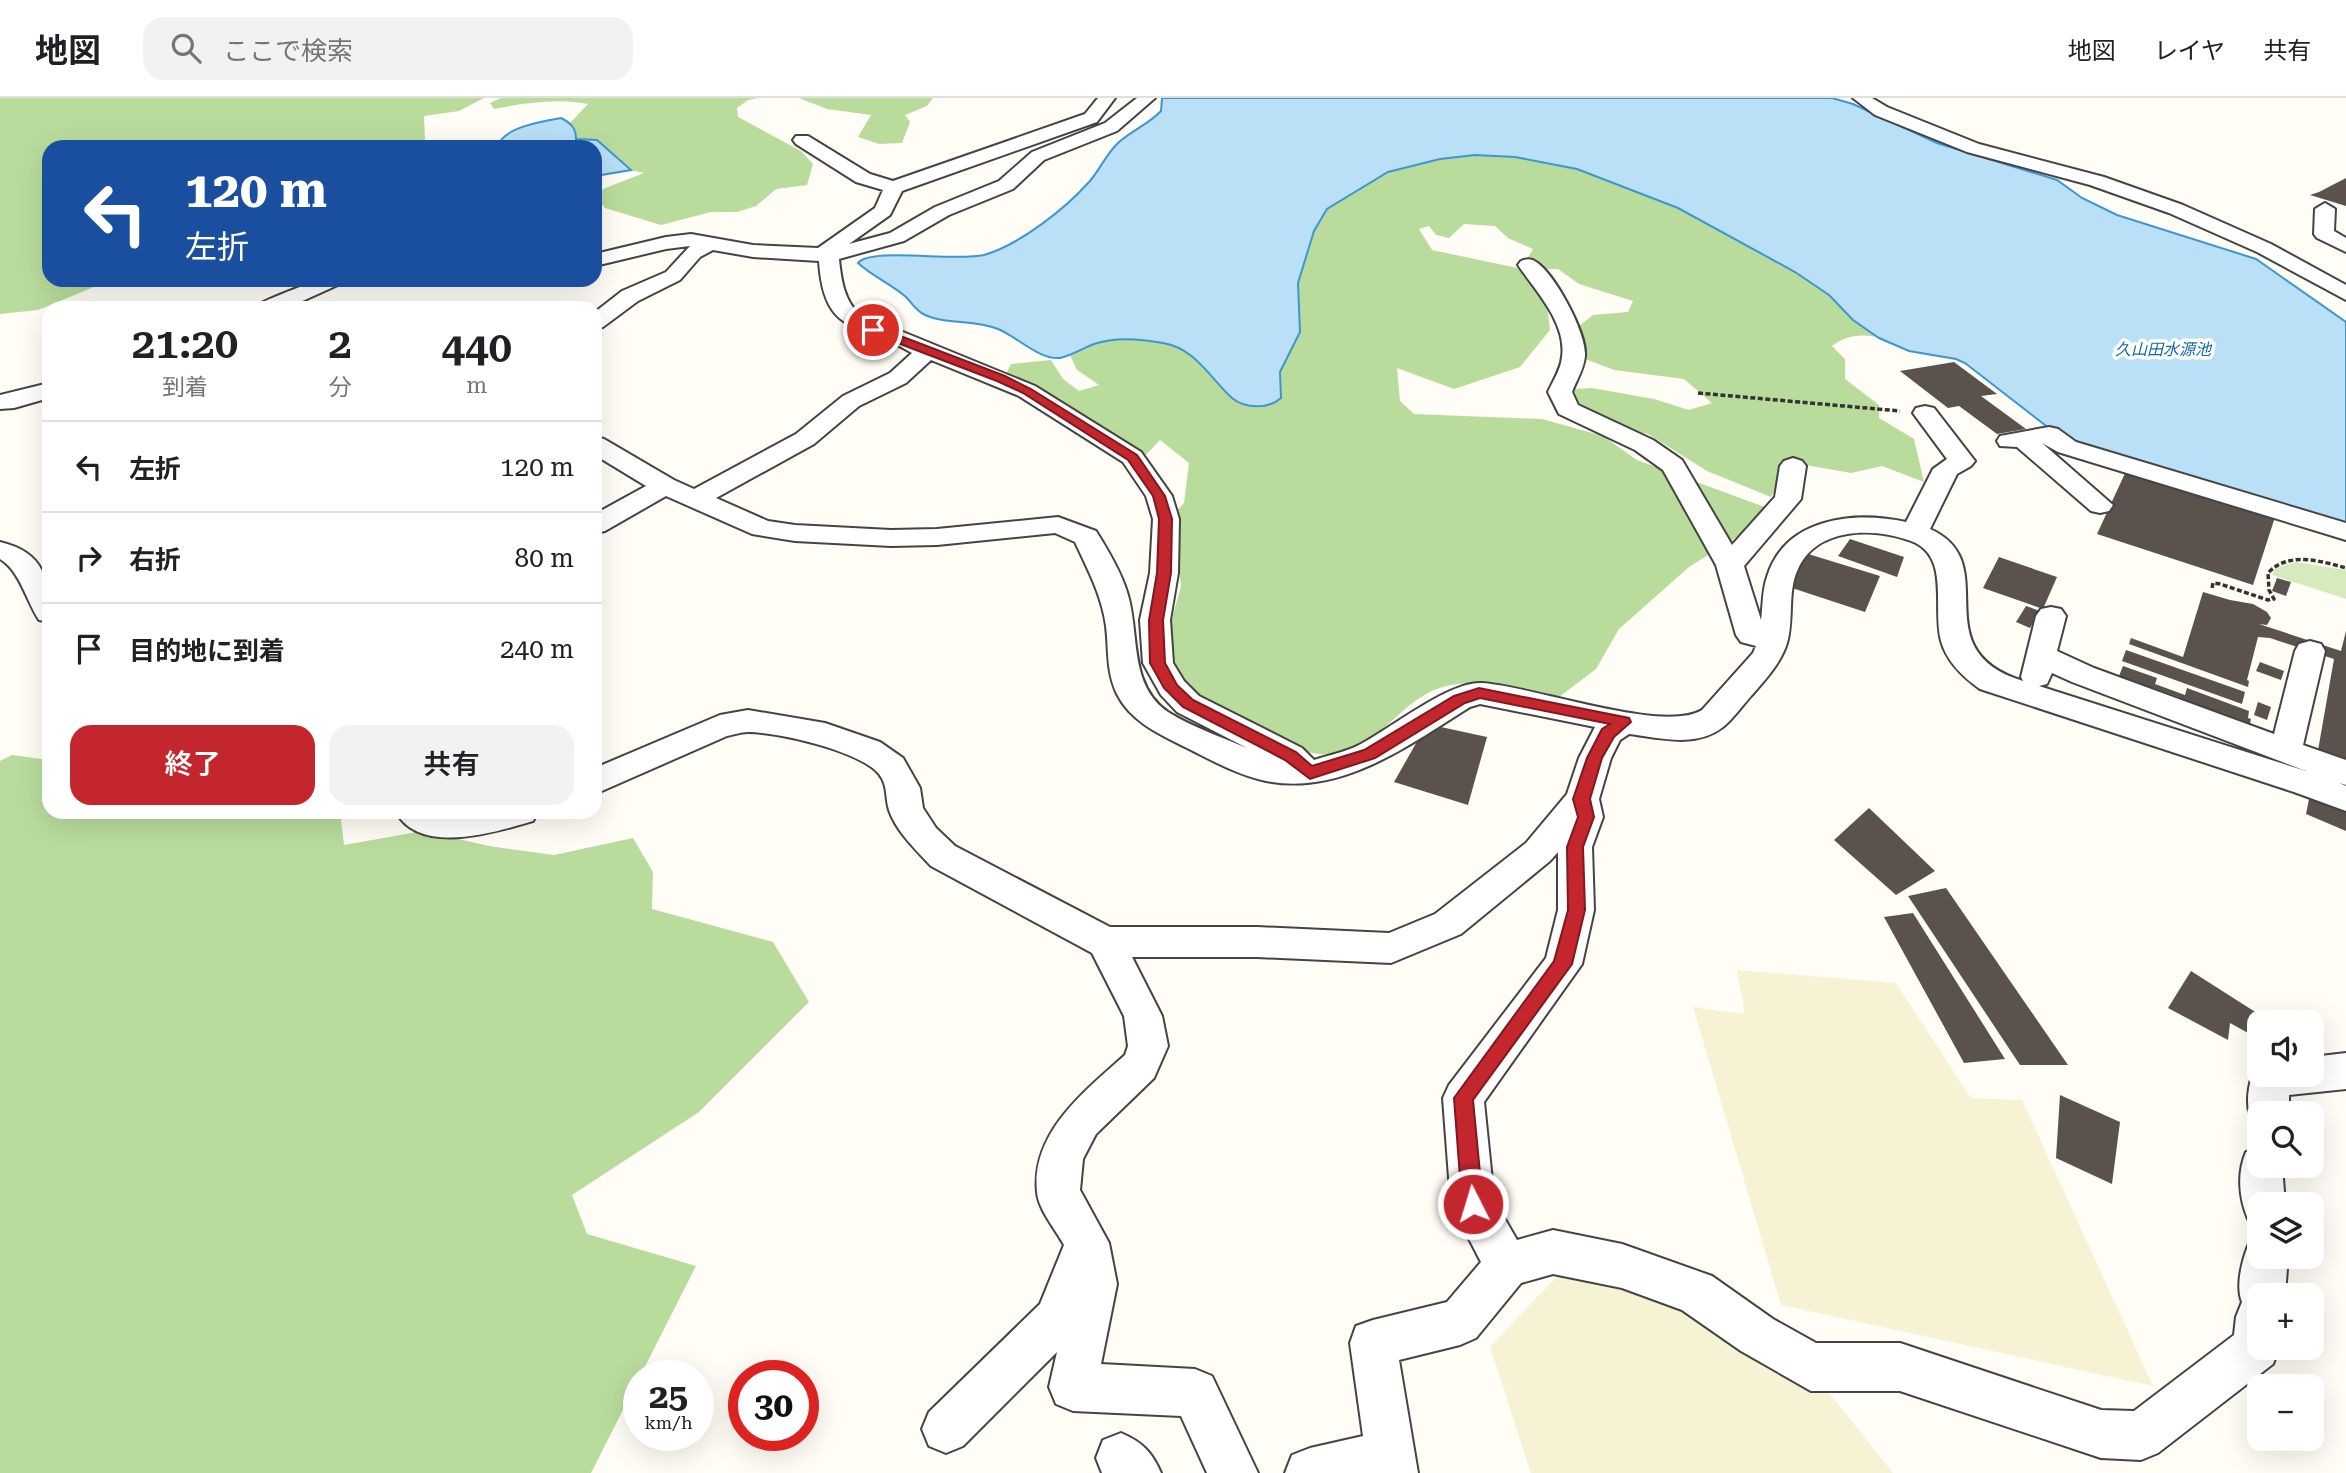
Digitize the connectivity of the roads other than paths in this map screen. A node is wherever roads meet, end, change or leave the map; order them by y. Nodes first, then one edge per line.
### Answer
1 (1107, 98) edge
2 (1147, 98) edge
3 (1861, 98) edge
4 (803, 140) dead end
5 (894, 187) junction
6 (2325, 209) dead end
7 (709, 244) junction
8 (2346, 246) edge
9 (830, 255) junction
10 (602, 258) edge
11 (1528, 265) dead end
12 (319, 287) edge
13 (2346, 294) edge
14 (287, 301) edge
15 (602, 317) edge
16 (920, 348) junction
17 (42, 392) edge
18 (7, 402) edge
19 (42, 411) edge
20 (1925, 413) road end
21 (602, 448) edge
22 (1793, 466) dead end
23 (665, 486) junction
24 (695, 499) junction
25 (2100, 505) dead end
26 (602, 521) edge
27 (2346, 532) edge
28 (1914, 533) junction
29 (0, 550) edge
30 (1730, 565) junction
31 (42, 603) edge
32 (2051, 617) dead end
33 (1773, 639) junction
34 (2310, 651) dead end
35 (2042, 656) junction
36 (2037, 697) junction
37 (1624, 722) junction
38 (2286, 748) junction
39 (1310, 773) junction
40 (2346, 773) edge
41 (602, 779) edge
42 (1581, 799) junction
43 (2346, 799) edge
44 (424, 819) edge
45 (485, 819) edge
46 (1105, 942) junction
47 (2346, 1072) edge
48 (2269, 1101) edge
49 (1087, 1243) junction
50 (1507, 1265) junction
51 (2247, 1355) edge
52 (946, 1429) dead end
53 (1392, 1463) edge
54 (1233, 1473) edge
55 (1310, 1473) edge

1 - 5 street
2 - 9 street
3 - 13 street
4 - 5 street
5 - 9 street
6 - 8 street
7 - 9 street
7 - 10 street
7 - 15 street
9 - 16 street
11 - 30 street
12 - 14 street
16 - 24 street
16 - 39 street
17 - 18 street
18 - 19 street
20 - 28 street
21 - 23 street
22 - 30 street
23 - 24 street
23 - 26 street
24 - 39 street
25 - 27 street
28 - 33 street
28 - 36 street
29 - 31 street
30 - 33 street
32 - 35 street
33 - 37 street
34 - 38 street
35 - 36 street
35 - 38 street
36 - 43 street
37 - 39 street
37 - 42 street
38 - 40 street
41 - 46 street
42 - 46 street
42 - 50 street
44 - 45 street
46 - 49 street
47 - 48 street
49 - 52 street
49 - 54 street
50 - 51 street
50 - 53 street
53 - 55 street

